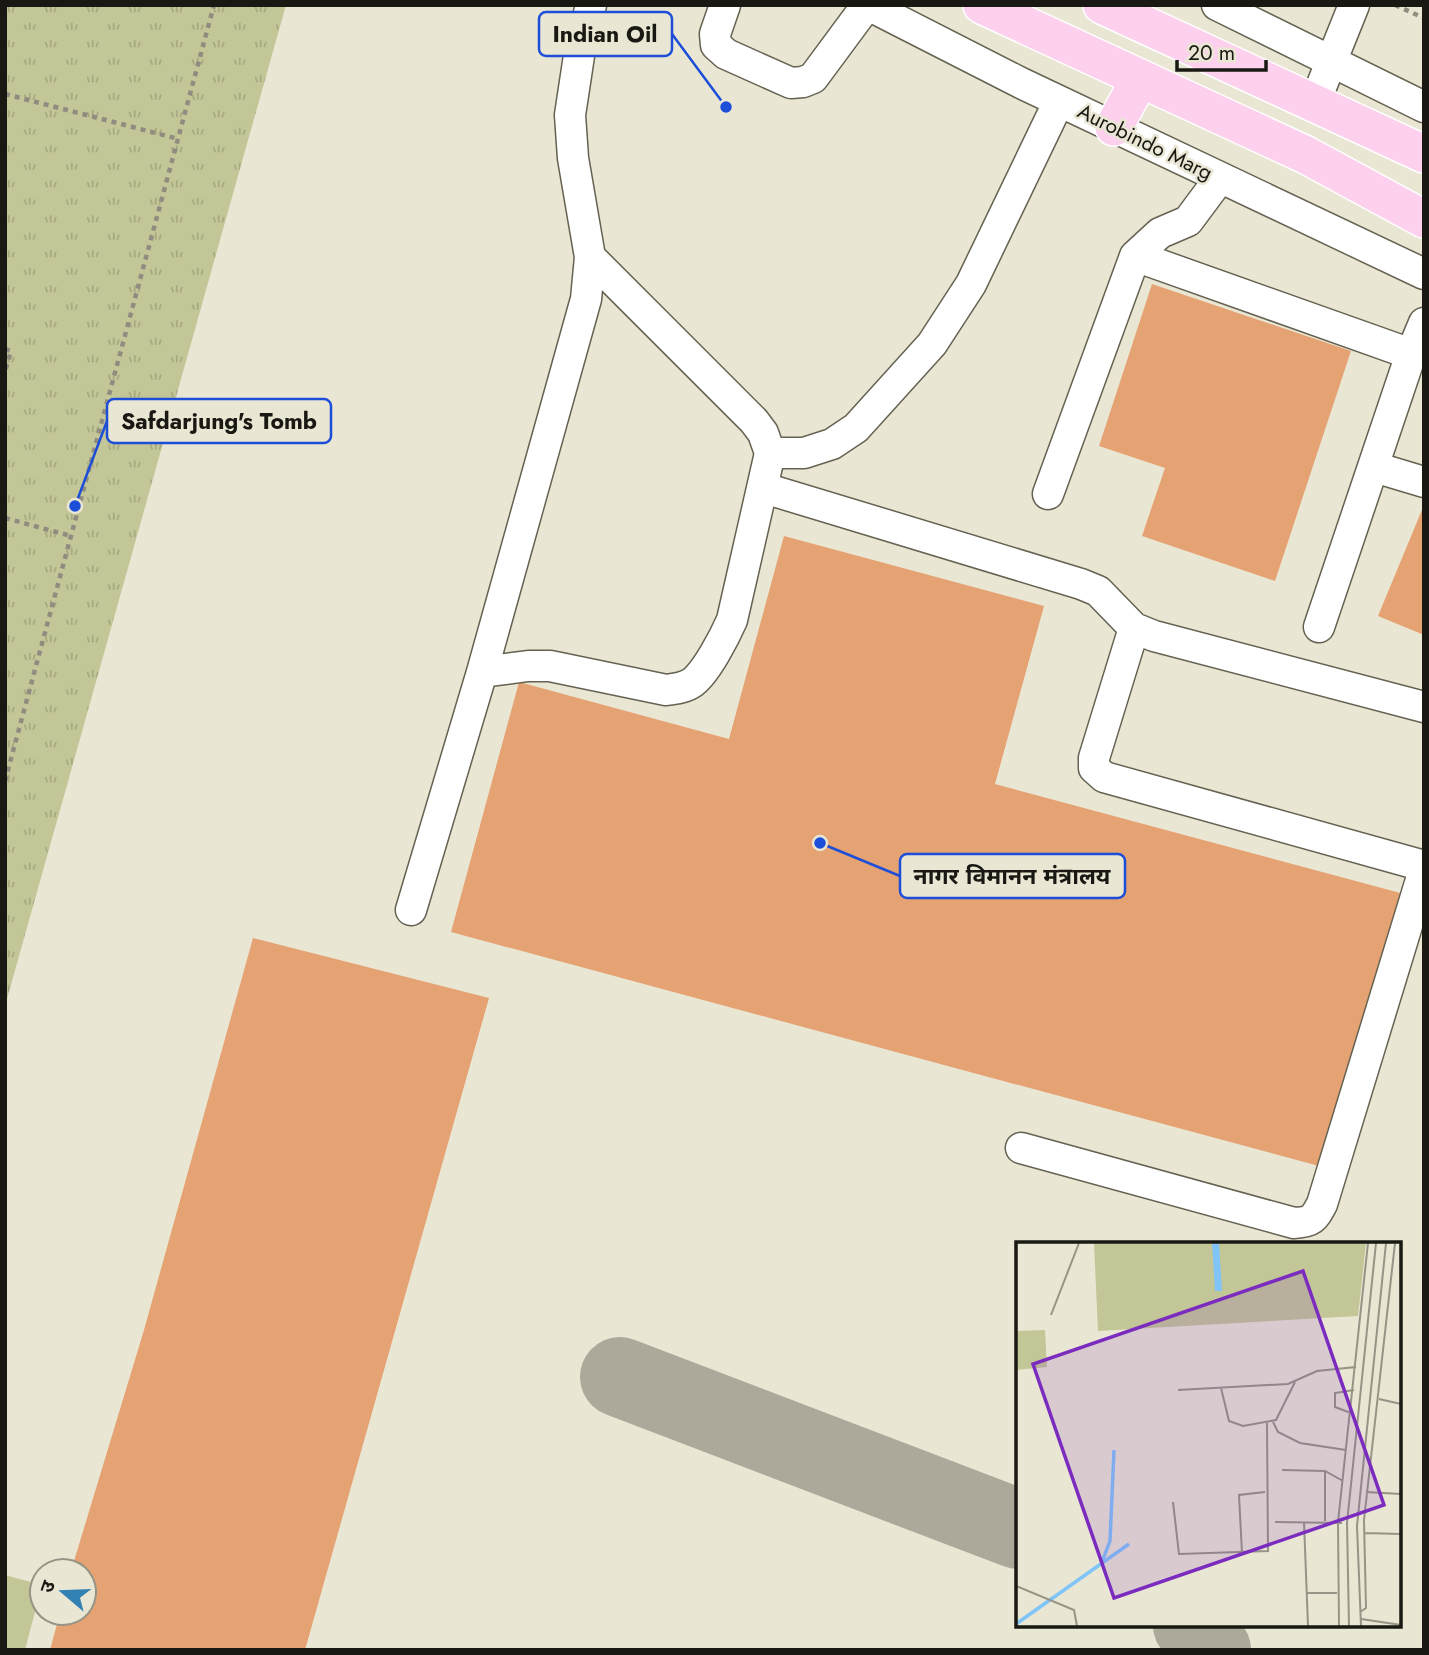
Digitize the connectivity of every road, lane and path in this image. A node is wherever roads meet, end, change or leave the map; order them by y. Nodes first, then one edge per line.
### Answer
1 (214, 5) edge
2 (591, 5) edge
3 (725, 5) edge
4 (868, 5) edge
5 (982, 5) edge
6 (1217, 5) edge
7 (1354, 5) edge
8 (1395, 5) edge
9 (1109, 7) edge
10 (1424, 18) edge
11 (1333, 61) junction
12 (1140, 78) junction
13 (5, 94) edge
14 (1059, 101) junction
15 (1315, 102) junction
16 (1424, 107) edge
17 (1114, 127) junction
18 (178, 139) junction
19 (1424, 154) edge
20 (1220, 178) junction
21 (1424, 219) edge
22 (1135, 256) junction
23 (590, 257) junction
24 (1424, 274) edge
25 (1424, 323) edge
26 (5, 349) edge
27 (1410, 354) junction
28 (5, 372) edge
29 (770, 453) junction
30 (1374, 467) junction
31 (1424, 482) edge
32 (764, 488) junction
33 (1048, 494) dead end
34 (5, 518) edge
35 (71, 536) junction
36 (1134, 628) junction
37 (1319, 628) dead end
38 (482, 673) junction
39 (1424, 708) edge
40 (5, 781) edge
41 (1424, 868) edge
42 (411, 910) dead end
43 (1021, 1148) dead end

1 - 18 path
2 - 23 street
3 - 4 street
4 - 14 street, Aurobindo Marg
5 - 12 main road
6 - 11 street
7 - 11 street
8 - 10 path
9 - 15 main road
11 - 15 street
11 - 16 street
12 - 17 main road
12 - 21 main road
13 - 18 path
14 - 17 street, Aurobindo Marg
14 - 29 street
15 - 19 main road
17 - 20 street, Aurobindo Marg
18 - 35 path
20 - 22 street
20 - 24 street, Aurobindo Marg
22 - 27 street
22 - 33 street
23 - 29 street
23 - 38 street
25 - 27 street
26 - 28 path
27 - 30 street
29 - 32 street
30 - 31 street
30 - 37 street
32 - 36 street
32 - 38 street
34 - 35 path
35 - 40 path
36 - 39 street
36 - 41 street
38 - 42 street
41 - 43 street

